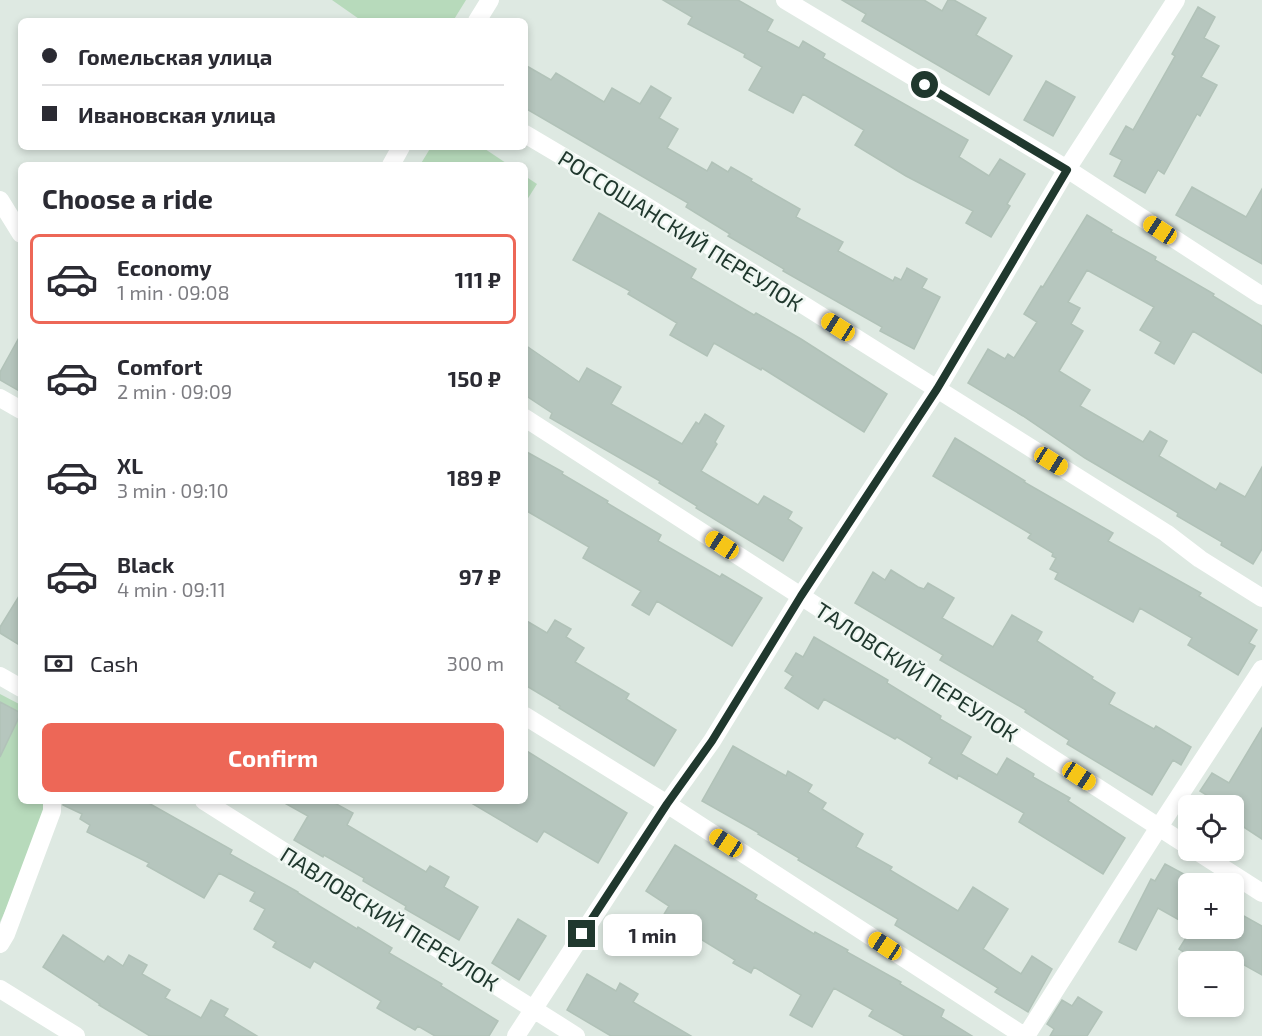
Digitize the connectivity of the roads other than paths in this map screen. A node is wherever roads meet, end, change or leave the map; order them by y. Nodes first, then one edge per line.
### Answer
1 (490, 0) edge
2 (784, 0) edge
3 (1176, 0) edge
4 (479, 18) edge
5 (528, 136) edge
6 (1067, 170) junction
7 (0, 200) edge
8 (18, 229) edge
9 (1262, 296) edge
10 (937, 389) junction
11 (0, 398) edge
12 (18, 408) edge
13 (528, 420) edge
14 (801, 596) junction
15 (1262, 598) edge
16 (1262, 669) edge
17 (0, 676) edge
18 (18, 686) edge
19 (528, 718) edge
20 (52, 804) edge
21 (209, 804) edge
22 (667, 804) junction
23 (1159, 827) junction
24 (1178, 839) edge
25 (1213, 861) edge
26 (1262, 893) edge
27 (0, 944) edge
28 (0, 989) edge
29 (533, 1008) junction
30 (76, 1036) edge
31 (516, 1036) edge
32 (576, 1036) edge
33 (1025, 1036) edge

1 - 4 street
2 - 6 street
3 - 6 street
5 - 10 street, РОССОШАНСКИЙ ПЕРЕУЛОК
6 - 9 street
6 - 10 street
7 - 8 street
10 - 14 street
10 - 15 street, РОССОШАНСКИЙ ПЕРЕУЛОК
11 - 12 street
13 - 14 street, ТАЛОВСКИЙ ПЕРЕУЛОК
14 - 22 street
14 - 23 street, ТАЛОВСКИЙ ПЕРЕУЛОК
16 - 23 street
17 - 18 street
19 - 22 street
20 - 27 street
21 - 29 street, ПАВЛОВСКИЙ ПЕРЕУЛОК
22 - 29 street
22 - 33 street
23 - 24 street, ТАЛОВСКИЙ ПЕРЕУЛОК
23 - 33 street
25 - 26 street
28 - 30 street
29 - 31 street
29 - 32 street, ПАВЛОВСКИЙ ПЕРЕУЛОК

